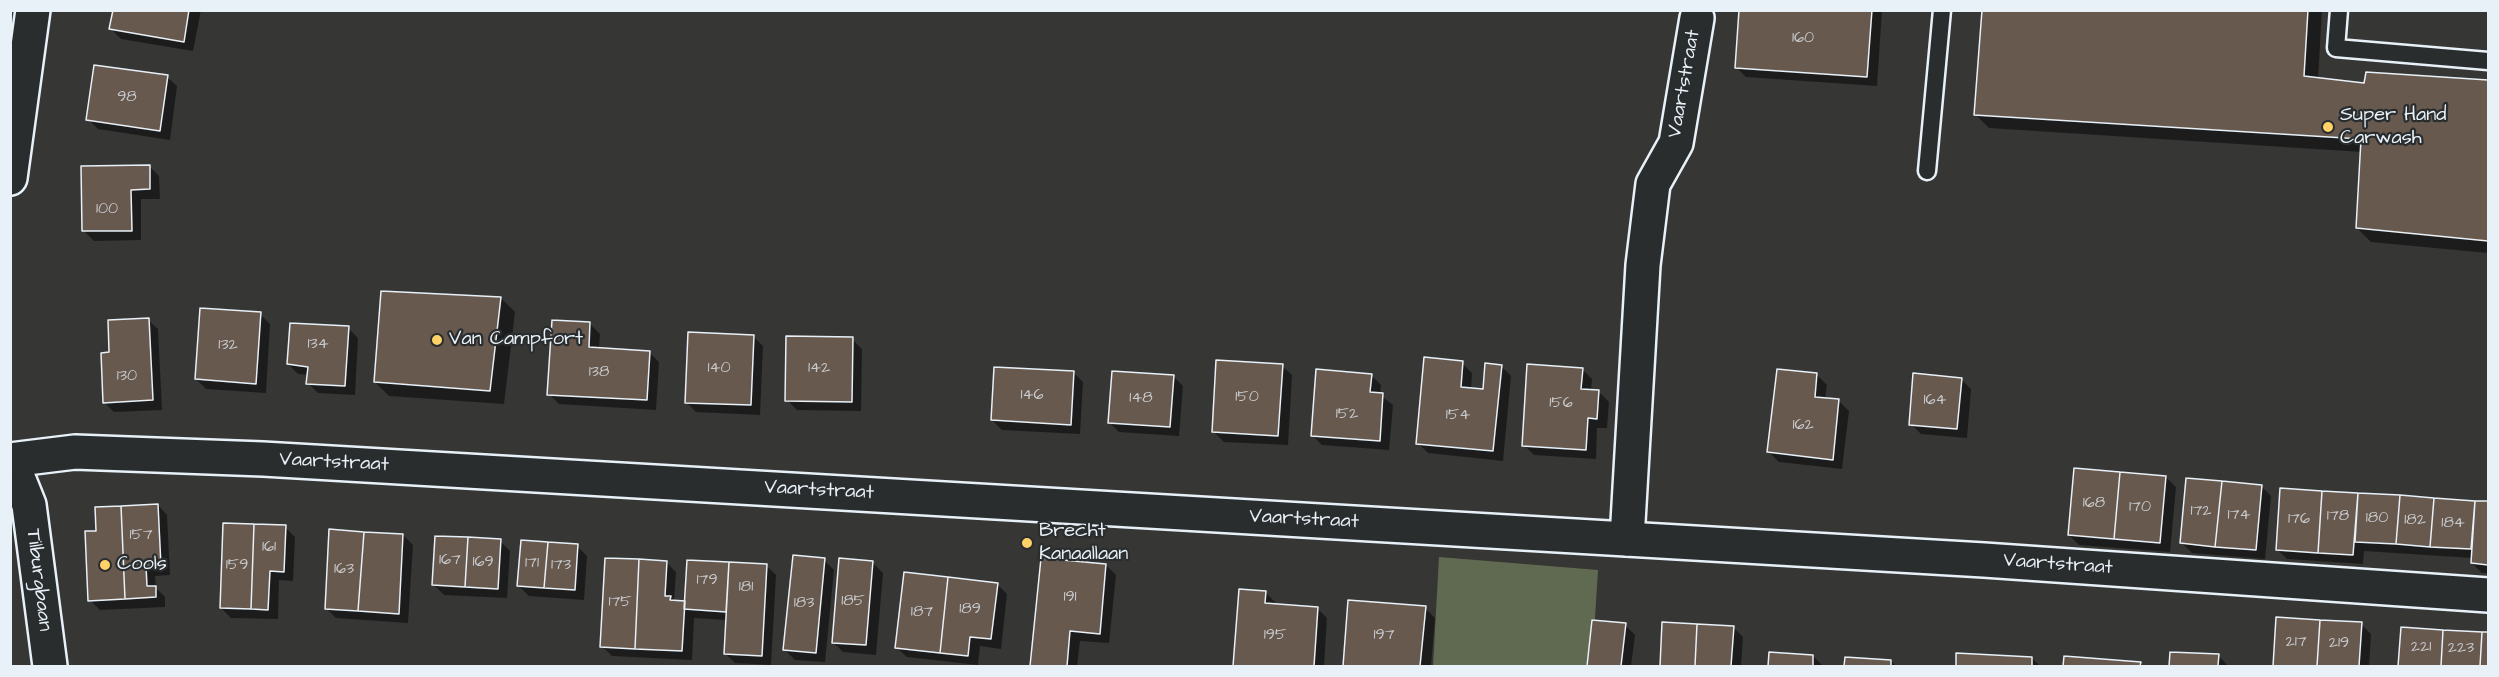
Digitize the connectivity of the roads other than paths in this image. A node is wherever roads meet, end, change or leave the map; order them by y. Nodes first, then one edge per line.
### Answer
1 (33, 10) edge
2 (1942, 10) edge
3 (2339, 10) edge
4 (1696, 18) dead end
5 (2488, 61) edge
6 (1927, 171) dead end
7 (10, 178) edge
8 (11, 460) edge
9 (1627, 539) junction
10 (2488, 596) edge
11 (50, 666) edge

1 - 7 main road
2 - 6 lane
3 - 5 lane
4 - 9 main road, Vaartstraat
8 - 9 main road, Vaartstraat
8 - 11 main road, Tilburgbaan
9 - 10 main road, Vaartstraat

